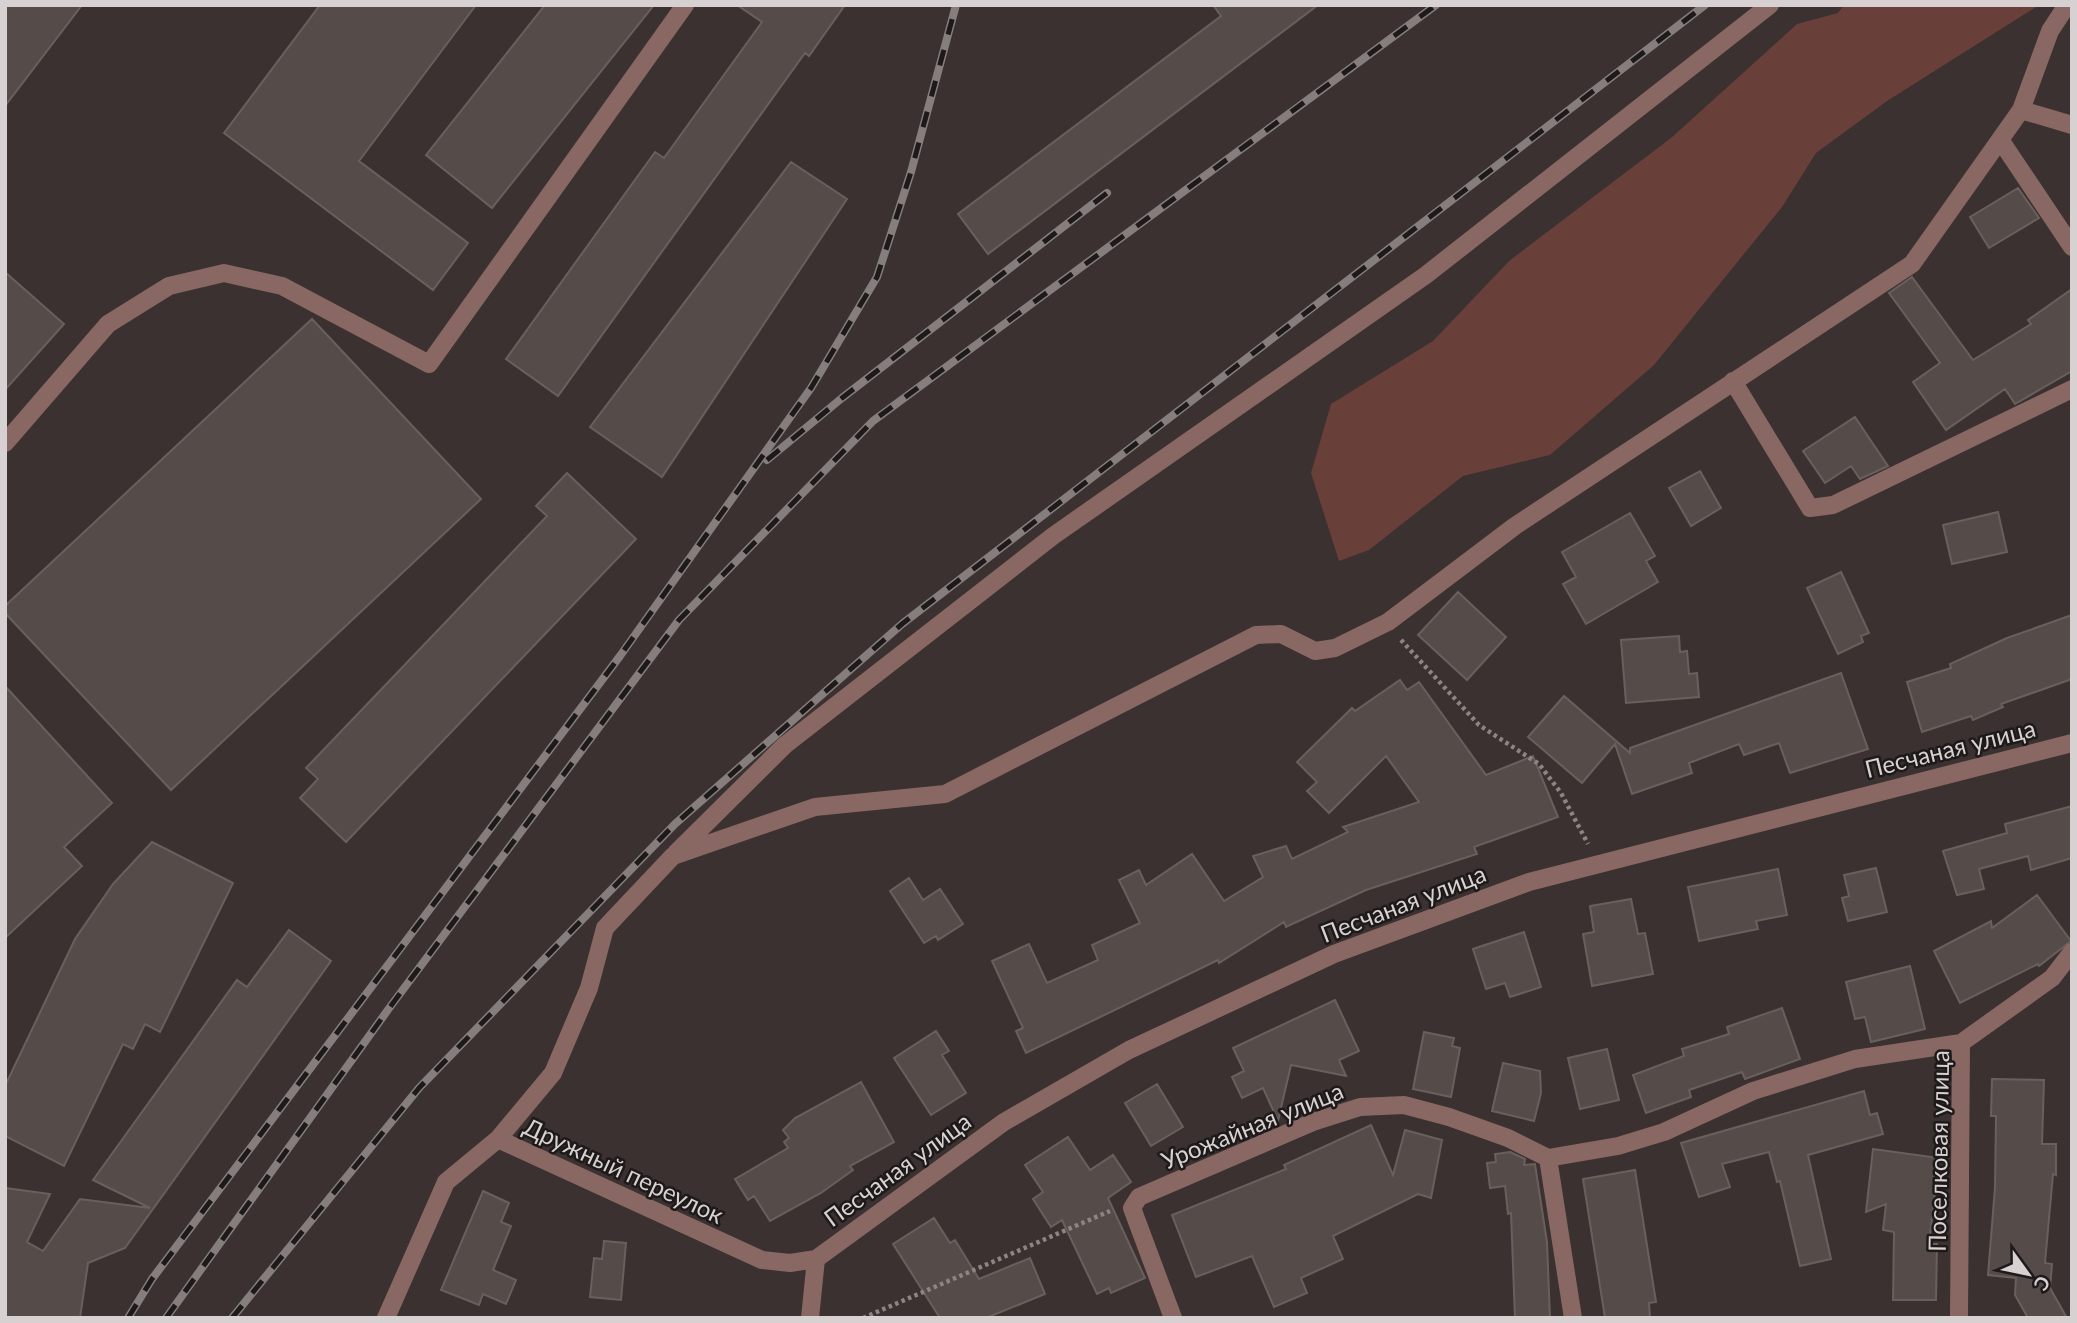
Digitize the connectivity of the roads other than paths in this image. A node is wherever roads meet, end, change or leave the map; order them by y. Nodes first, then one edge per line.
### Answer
1 (685, 5) edge
2 (1770, 5) edge
3 (2067, 5) edge
4 (2021, 110) junction
5 (2072, 125) edge
6 (2001, 141) junction
7 (2072, 247) edge
8 (1733, 381) junction
9 (2072, 389) edge
10 (5, 443) edge
11 (2072, 743) edge
12 (673, 856) junction
13 (2072, 952) edge
14 (1961, 1043) junction
15 (498, 1139) junction
16 (1548, 1158) junction
17 (816, 1259) junction
18 (386, 1318) edge
19 (810, 1318) edge
20 (1173, 1318) edge
21 (1573, 1318) edge
22 (1959, 1318) edge

1 - 10 street
2 - 12 street
3 - 4 street
4 - 5 street
4 - 6 street
6 - 7 street
6 - 8 street
8 - 9 street
8 - 12 street
11 - 17 street, Песчаная улица
12 - 15 street
13 - 14 street, Поселковая улица
14 - 16 street
14 - 22 street, Поселковая улица
15 - 17 street, Дружный переулок
15 - 18 street, Дружный переулок
16 - 20 street, Урожайная улица
16 - 21 street
17 - 19 street

